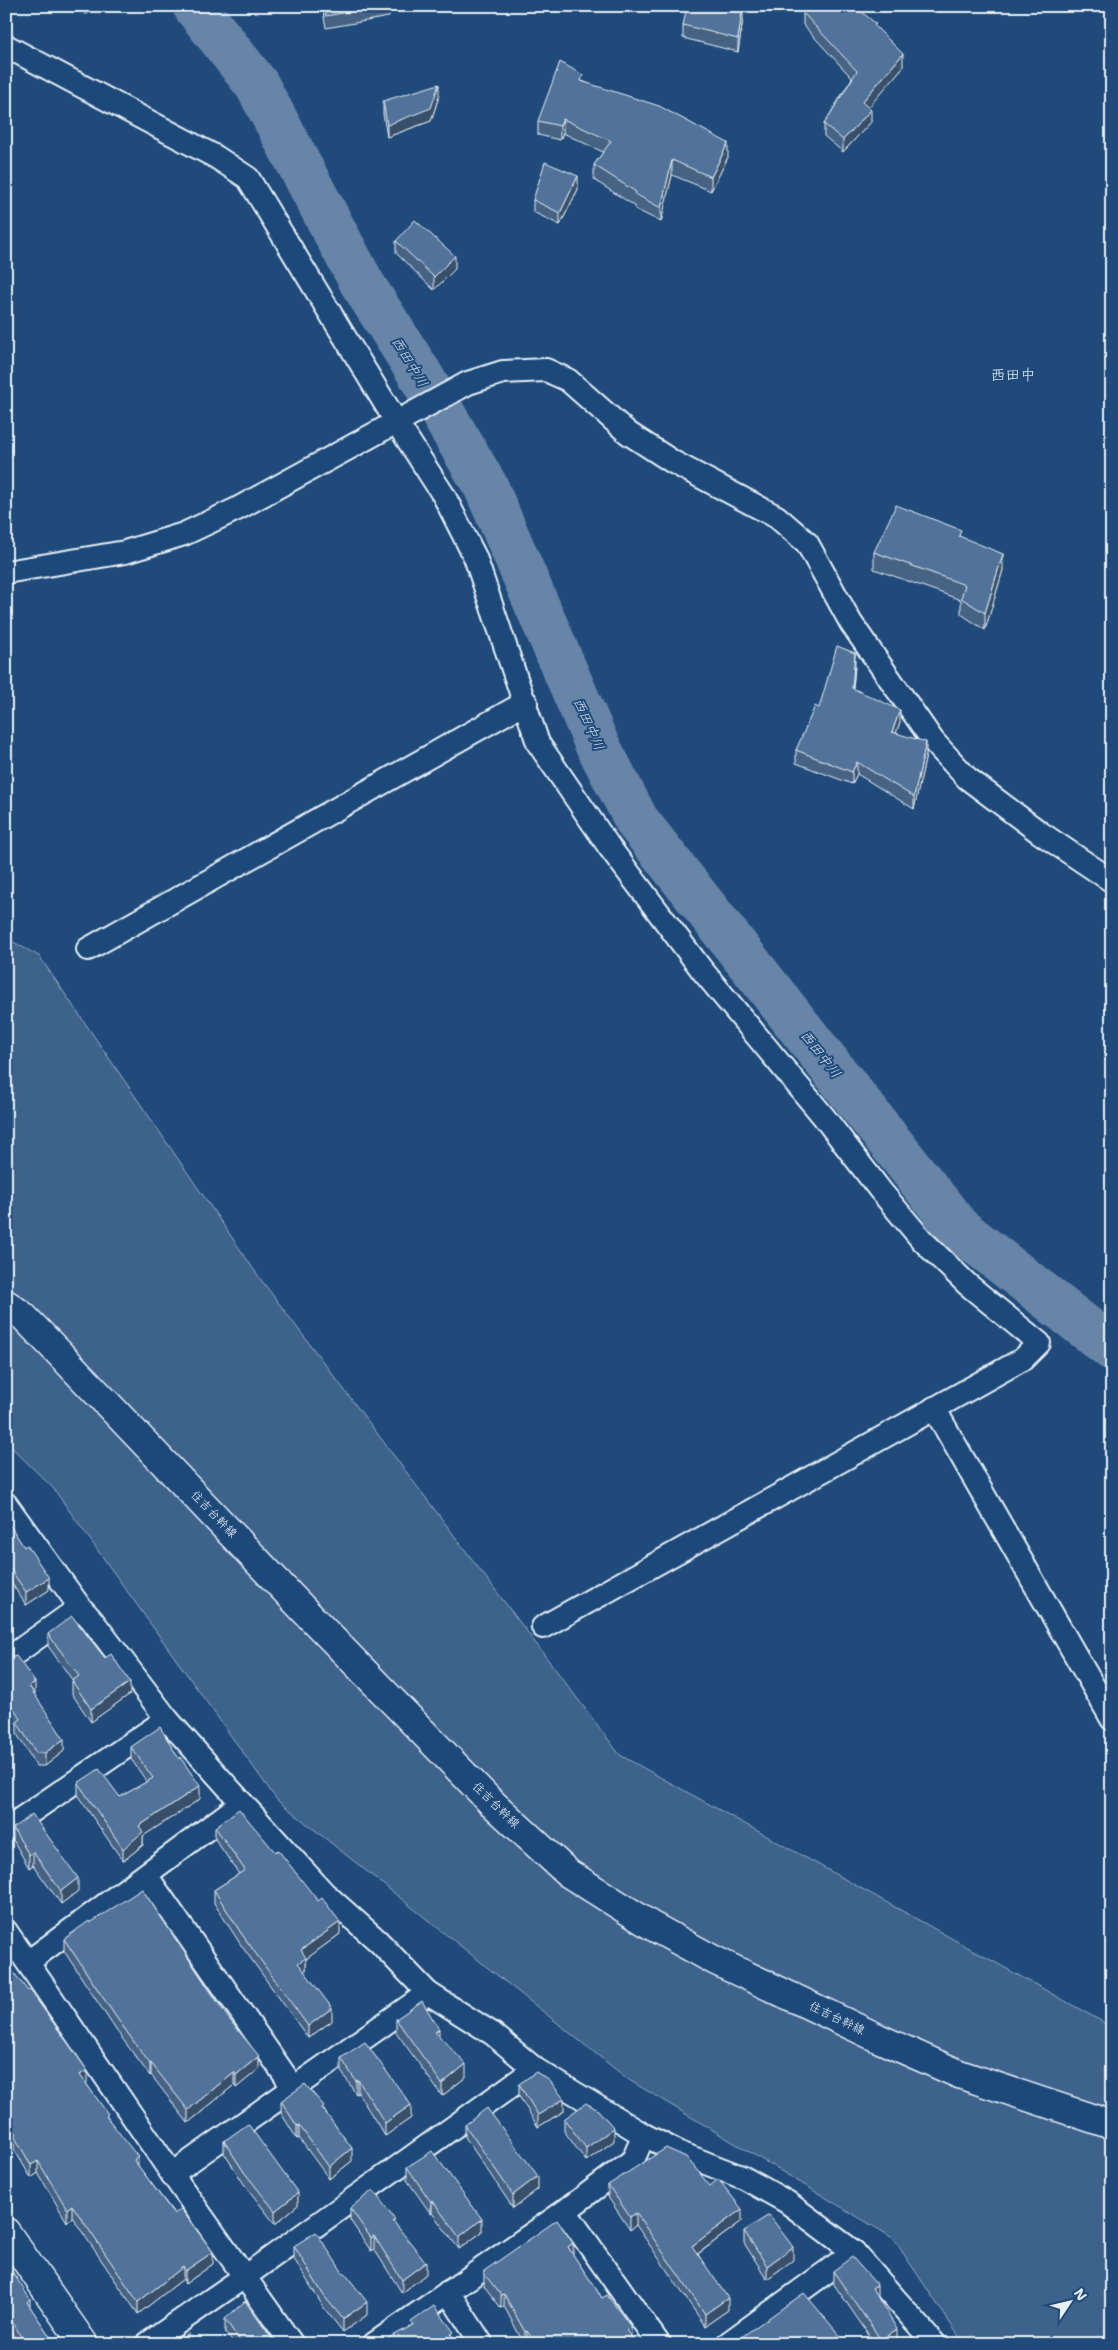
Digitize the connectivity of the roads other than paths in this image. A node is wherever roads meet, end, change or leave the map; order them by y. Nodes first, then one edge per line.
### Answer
1 (6, 46) edge
2 (405, 419) junction
3 (6, 572) edge
4 (526, 702) junction
5 (1112, 881) edge
6 (88, 949) dead end
7 (6, 1304) edge
8 (934, 1408) junction
9 (8, 1510) edge
10 (80, 1607) junction
11 (543, 1627) dead end
12 (6, 1660) edge
13 (167, 1719) junction
14 (1112, 1720) edge
15 (242, 1803) junction
16 (6, 1829) edge
17 (146, 1875) junction
18 (6, 1931) edge
19 (28, 1962) junction
20 (428, 1993) junction
21 (535, 2068) junction
22 (293, 2087) junction
23 (1112, 2125) edge
24 (644, 2135) junction
25 (172, 2174) junction
26 (565, 2210) junction
27 (6, 2232) edge
28 (854, 2252) junction
29 (244, 2277) junction
30 (448, 2292) junction
31 (84, 2344) edge
32 (147, 2344) edge
33 (292, 2344) edge
34 (374, 2344) edge
35 (482, 2344) edge
36 (659, 2344) edge
37 (727, 2344) edge
38 (935, 2344) edge

1 - 2 street
2 - 3 street
2 - 4 street
2 - 5 street
4 - 6 street
4 - 8 street
7 - 23 street, 住吉台幹線
8 - 11 street
8 - 14 street
9 - 10 street
10 - 12 street
10 - 13 street
13 - 15 street
13 - 16 street
15 - 17 street
15 - 20 street
17 - 19 street
17 - 22 street
18 - 19 street
19 - 25 street
20 - 21 street
20 - 22 street
21 - 24 street
21 - 29 street
22 - 25 street
24 - 26 street
24 - 28 street
25 - 29 street
26 - 30 street
26 - 36 street
27 - 31 street
28 - 37 street
28 - 38 street
29 - 32 street
29 - 33 street
30 - 34 street
30 - 35 street

